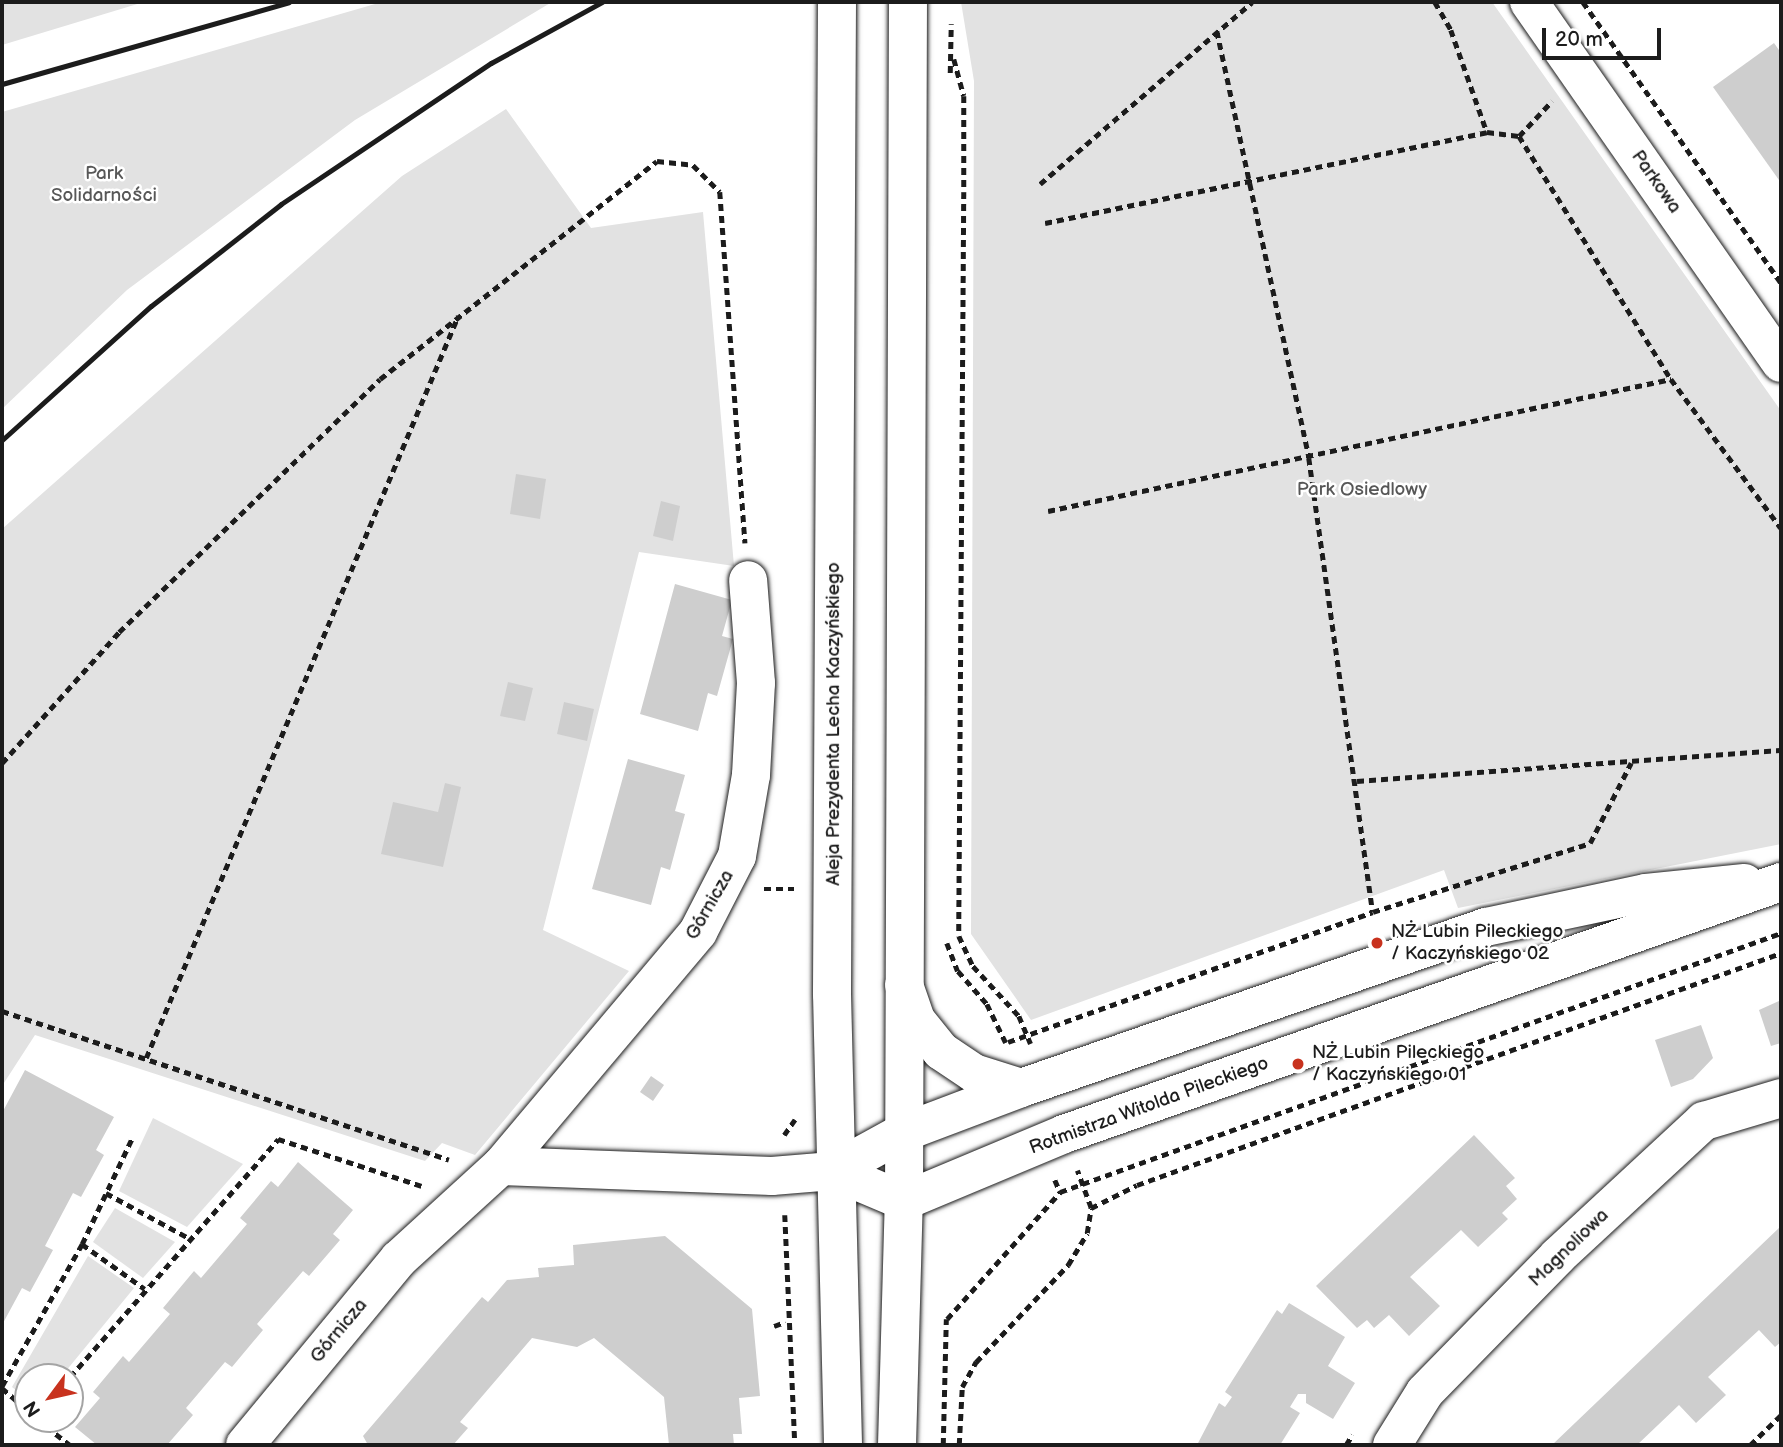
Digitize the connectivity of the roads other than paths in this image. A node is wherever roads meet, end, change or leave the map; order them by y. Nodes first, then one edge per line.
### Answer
1 (1529, 2) edge
2 (908, 3) edge
3 (838, 11) edge
4 (1781, 363) edge
5 (748, 580) road end
6 (1781, 881) edge
7 (904, 975) junction
8 (1029, 1073) junction
9 (1781, 1098) edge
10 (902, 1133) junction
11 (833, 1171) junction
12 (495, 1172) junction
13 (904, 1201) junction
14 (245, 1445) edge
15 (843, 1445) edge
16 (897, 1445) edge
17 (1392, 1445) edge

1 - 4 street, Parkowa
2 - 7 street
3 - 11 street, Aleja Prezydenta Lecha Kaczyńskiego
5 - 12 street, Górnicza
6 - 8 street, Rotmistrza Witolda Pileckiego
6 - 13 street, Rotmistrza Witolda Pileckiego
7 - 8 street
7 - 10 street
8 - 10 street, Rotmistrza Witolda Pileckiego
9 - 17 street, Magnoliowa
10 - 11 street, Rotmistrza Witolda Pileckiego
10 - 13 street
11 - 12 street
11 - 13 street
11 - 15 street, Aleja Prezydenta Lecha Kaczyńskiego
12 - 14 street, Górnicza
13 - 16 street

